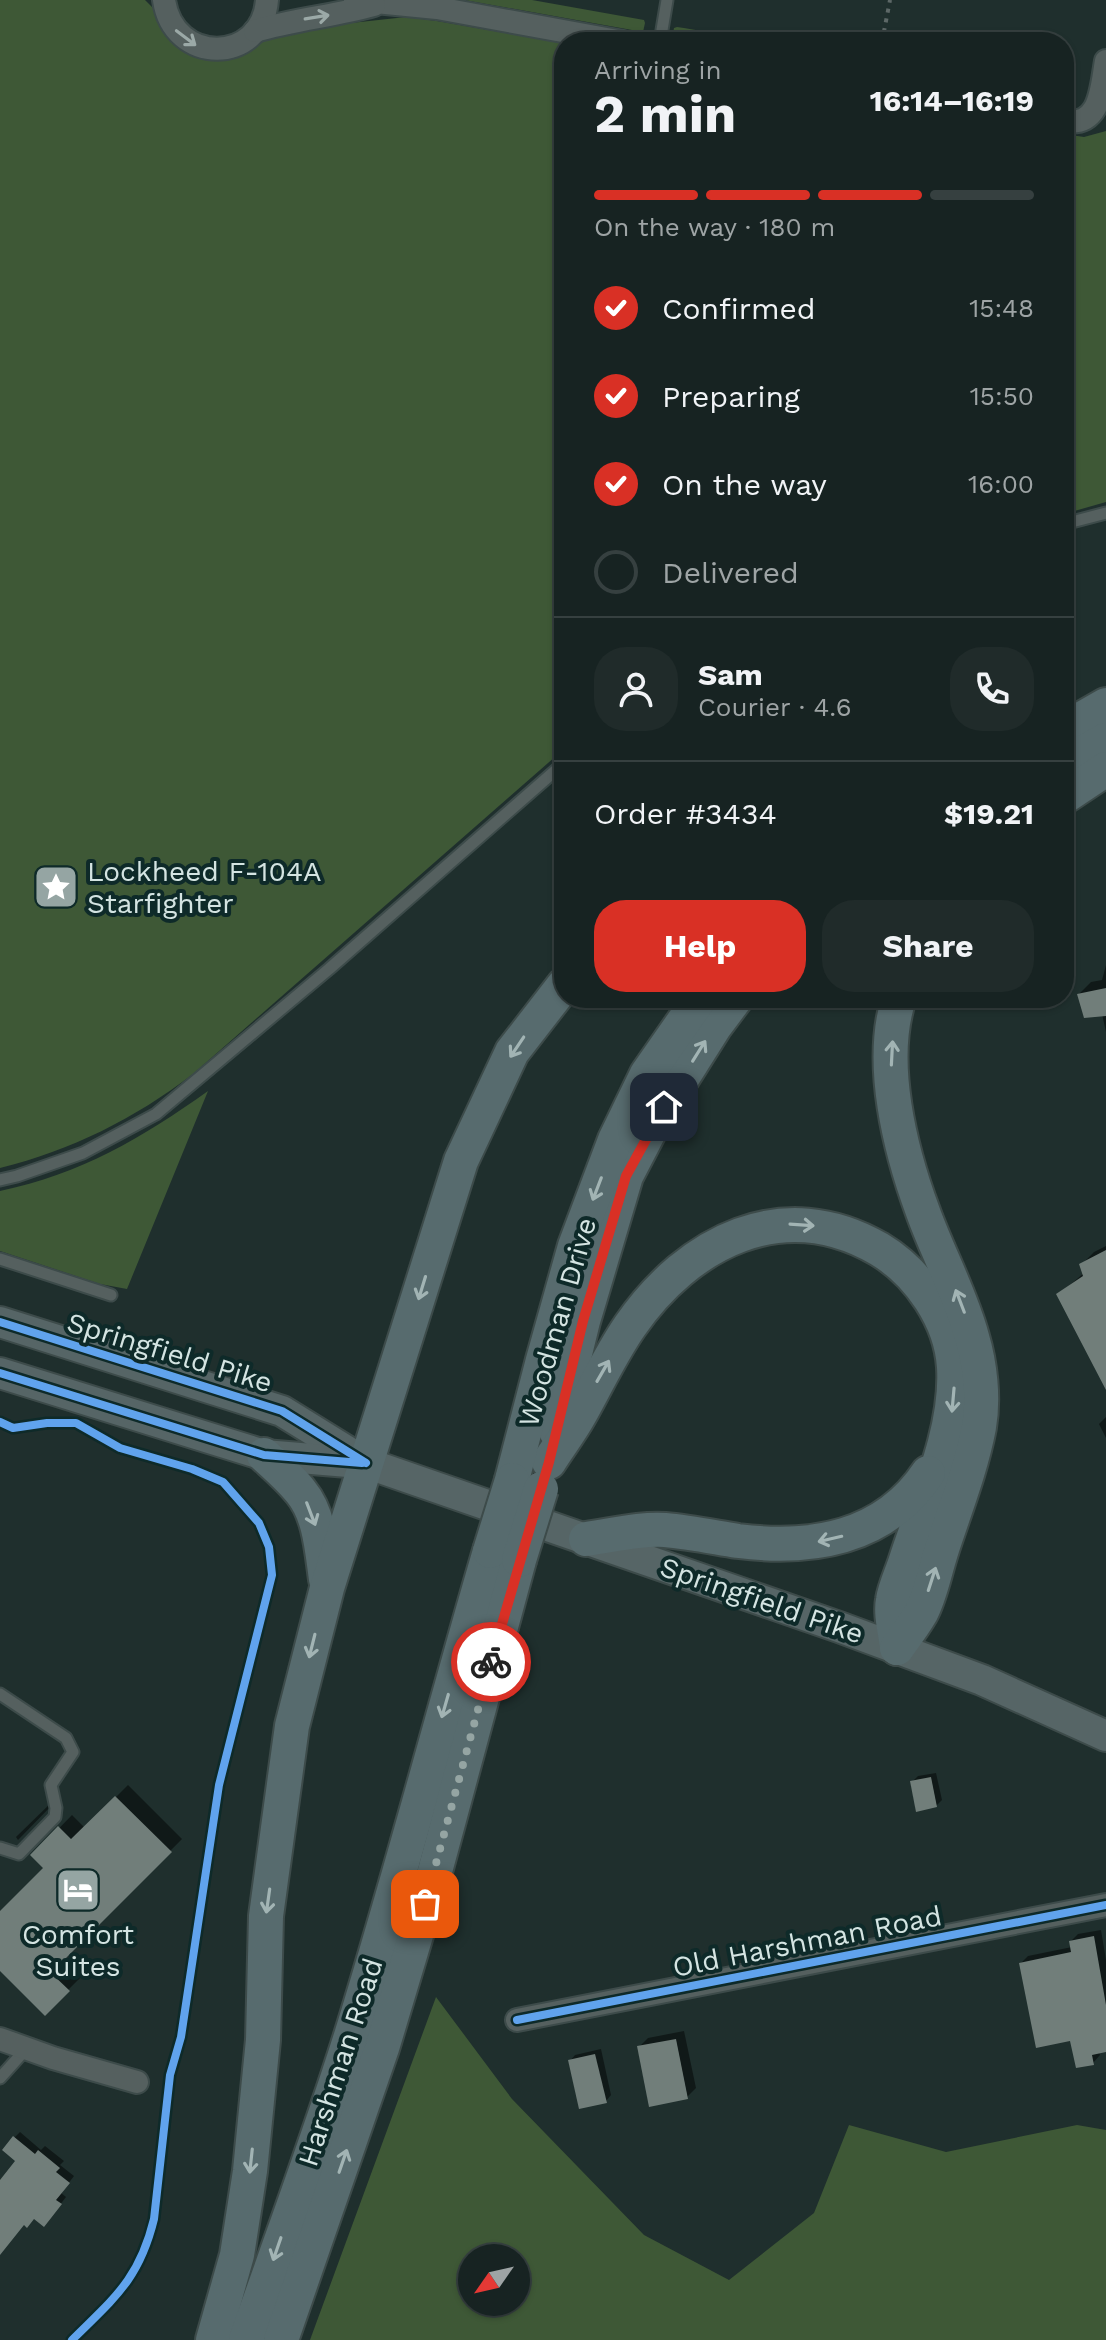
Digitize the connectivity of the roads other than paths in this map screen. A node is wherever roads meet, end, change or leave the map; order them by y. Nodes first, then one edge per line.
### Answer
1 (267, 0) edge
2 (355, 0) edge
3 (667, 0) edge
4 (162, 4) edge
5 (379, 4) junction
6 (255, 31) junction
7 (568, 32) edge
8 (662, 32) edge
9 (1106, 61) edge
10 (1074, 123) edge
11 (1106, 513) edge
12 (1074, 521) edge
13 (1106, 696) edge
14 (1106, 705) edge
15 (1074, 710) edge
16 (1074, 723) edge
17 (1106, 740) edge
18 (1074, 758) edge
19 (1106, 769) edge
20 (554, 772) edge
21 (1074, 790) edge
22 (554, 998) edge
23 (693, 1008) edge
24 (728, 1008) edge
25 (896, 1008) edge
26 (0, 1180) edge
27 (0, 1259) edge
28 (111, 1295) dead end
29 (0, 1322) edge
30 (0, 1373) edge
31 (946, 1437) junction
32 (264, 1455) junction
33 (366, 1463) junction
34 (534, 1477) junction
35 (586, 1539) junction
36 (505, 1555) junction
37 (327, 1588) junction
38 (897, 1648) junction
39 (0, 1694) edge
40 (1106, 1736) edge
41 (0, 1848) edge
42 (1106, 1905) edge
43 (517, 2020) dead end
44 (0, 2039) edge
45 (26, 2049) junction
46 (0, 2078) edge
47 (137, 2082) dead end
48 (213, 2340) edge
49 (246, 2340) edge
50 (281, 2340) edge

1 - 6 street
2 - 5 street
3 - 8 lane
4 -> 6 street
6 -> 5 street
5 - 7 street
9 - 10 street
11 - 12 lane
13 - 15 main road
14 - 16 main road
17 - 18 main road
19 - 21 main road
20 - 26 lane
22 -> 33 main road
23 -> 34 main road, Woodman Drive
34 -> 24 main road, Woodman Drive
38 -> 25 main road
27 - 28 lane
29 - 33 main road, Springfield Pike
30 - 32 main road, Springfield Pike
34 -> 31 main road
31 -> 35 main road
31 - 38 main road
32 - 33 main road, Springfield Pike
32 -> 37 main road
33 - 35 main road, Springfield Pike
33 - 37 main road
34 - 36 main road, bridge
35 - 38 main road, Springfield Pike
36 -> 49 main road, Harshman Road
50 -> 36 main road, Harshman Road
37 -> 48 main road
38 - 40 main road, Springfield Pike
39 - 41 lane
42 - 43 street, Old Harshman Road
44 - 45 street
45 - 46 lane
45 - 47 street

